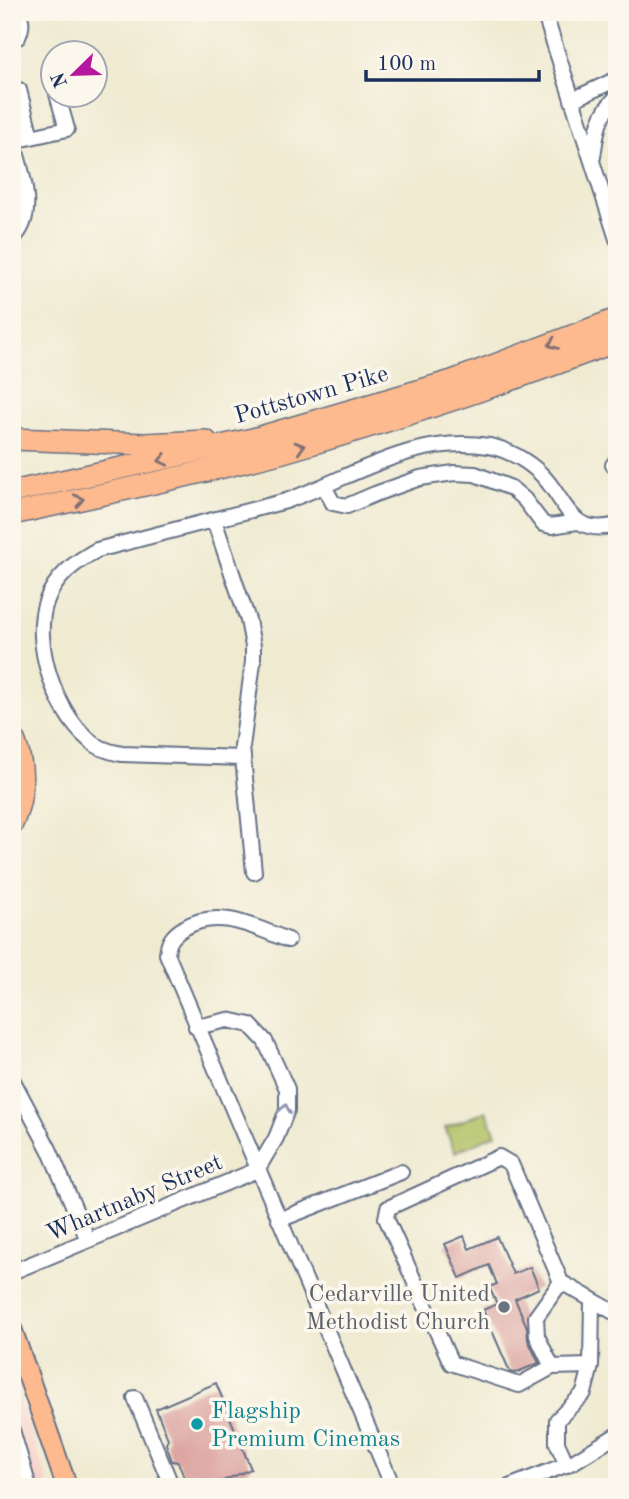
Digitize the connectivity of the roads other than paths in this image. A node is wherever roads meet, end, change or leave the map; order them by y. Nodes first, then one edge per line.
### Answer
1 (18, 12) edge
2 (544, 12) edge
3 (12, 39) edge
4 (617, 79) edge
5 (19, 90) dead end
6 (617, 97) edge
7 (572, 100) junction
8 (61, 108) edge
9 (31, 137) junction
10 (12, 141) edge
11 (592, 162) junction
12 (12, 239) edge
13 (617, 239) edge
14 (617, 319) edge
15 (617, 341) edge
16 (617, 350) edge
17 (590, 351) junction
18 (12, 439) edge
19 (253, 439) junction
20 (324, 486) junction
21 (12, 492) edge
22 (12, 514) edge
23 (214, 520) junction
24 (578, 522) junction
25 (617, 526) edge
26 (12, 735) edge
27 (242, 758) junction
28 (12, 772) edge
29 (12, 788) edge
30 (12, 824) edge
31 (254, 872) dead end
32 (288, 940) dead end
33 (196, 1027) junction
34 (12, 1079) edge
35 (257, 1170) junction
36 (401, 1172) dead end
37 (279, 1220) junction
38 (88, 1240) junction
39 (12, 1272) edge
40 (561, 1282) junction
41 (592, 1300) junction
42 (617, 1314) edge
43 (14, 1338) edge
44 (591, 1366) junction
45 (552, 1367) junction
46 (135, 1398) dead end
47 (12, 1430) edge
48 (617, 1435) edge
49 (567, 1465) junction
50 (29, 1487) edge
51 (67, 1487) edge
52 (172, 1487) edge
53 (393, 1487) edge
54 (509, 1487) edge

1 - 3 street
2 - 7 street
4 - 7 street
5 - 9 street
6 - 11 street
7 - 11 street
8 - 9 street
9 - 10 street
10 - 12 street
11 - 13 street
14 -> 19 highway, Pottstown Pike
15 - 17 highway, Pottstown Pike
16 - 17 highway
22 -> 17 highway, Pottstown Pike
18 - 19 highway
19 -> 21 highway, Pottstown Pike
20 - 23 street
20 - 24 street
20 - 24 street
23 - 27 street
23 - 27 street
24 - 25 street
26 - 30 highway
27 - 31 street
28 - 29 highway
32 - 33 street
33 - 35 street
35 -> 33 street
34 - 38 street
35 - 37 street, Whartnaby Street
35 - 38 street, Whartnaby Street
36 - 37 street
37 - 53 street, Whartnaby Street
38 - 39 street, Whartnaby Street
40 - 41 street
40 - 45 street
40 - 45 street
41 - 42 street
41 - 44 street
43 - 51 main road
44 - 45 street
44 - 49 street
46 - 52 street
47 - 50 street
48 - 49 street
49 - 54 street

